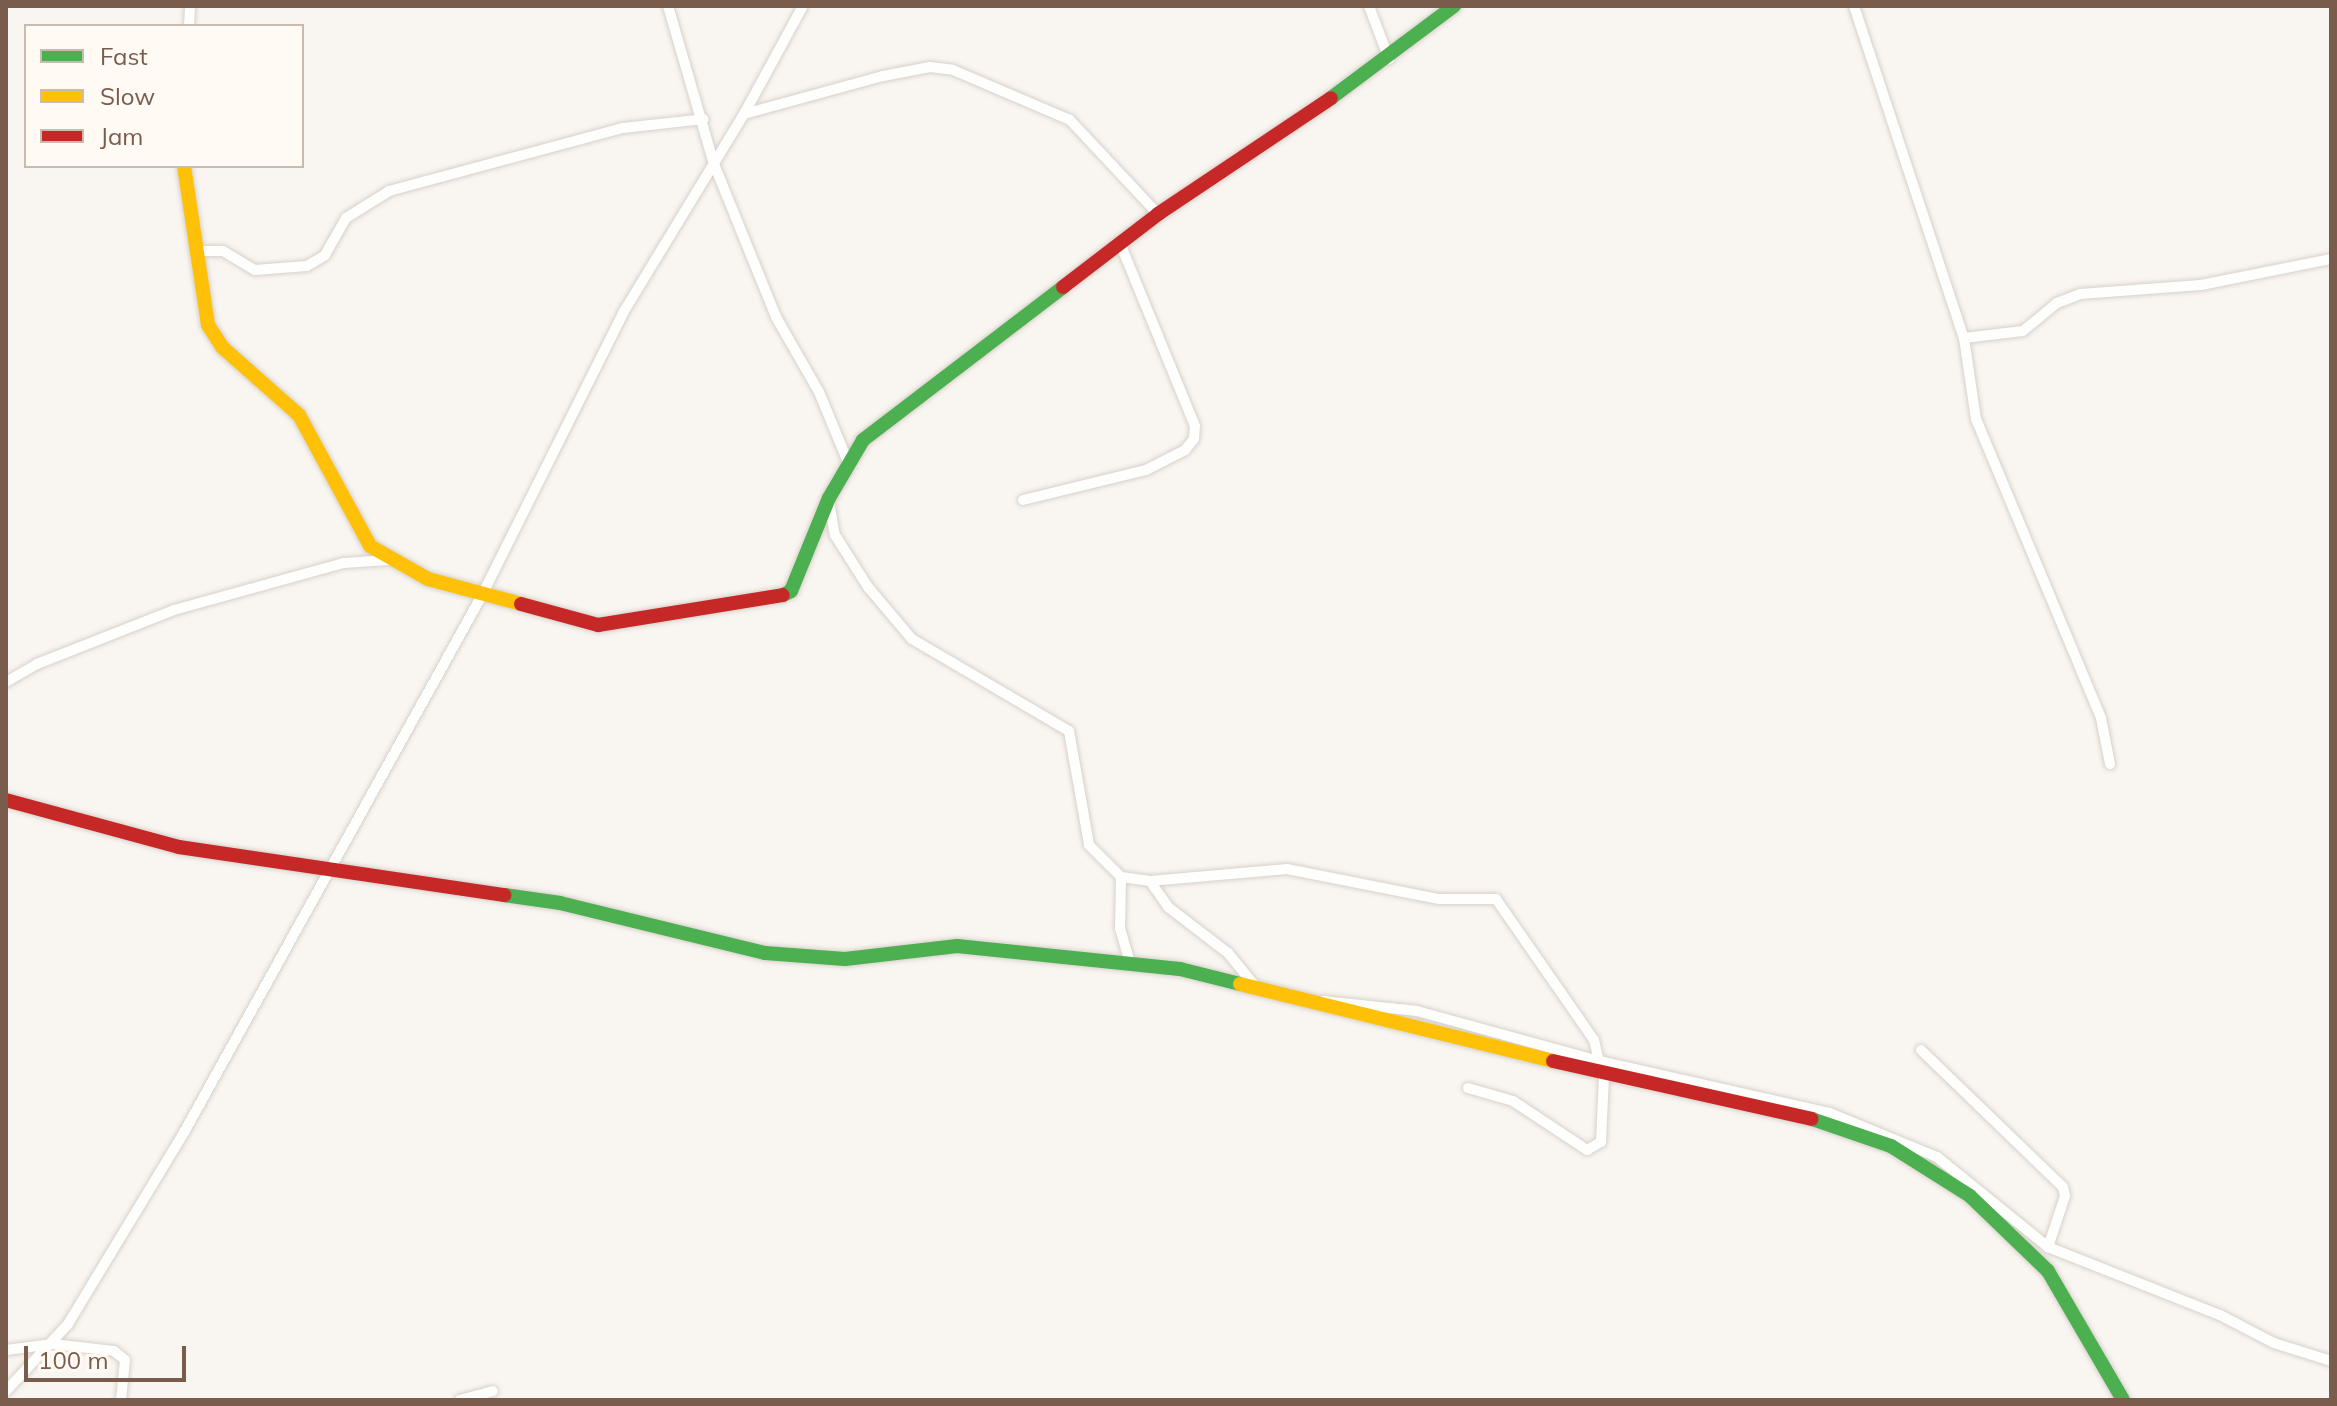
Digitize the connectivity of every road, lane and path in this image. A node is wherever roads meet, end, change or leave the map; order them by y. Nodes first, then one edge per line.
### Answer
1 (668, 6) edge
2 (803, 6) edge
3 (1369, 6) edge
4 (1454, 6) edge
5 (1854, 6) edge
6 (1389, 59) junction
7 (744, 114) junction
8 (704, 119) junction
9 (714, 164) junction
10 (184, 168) edge
11 (1158, 214) junction
12 (1120, 243) junction
13 (198, 251) junction
14 (2331, 259) edge
15 (1964, 338) junction
16 (848, 462) junction
17 (829, 498) junction
18 (1023, 500) dead end
19 (388, 560) junction
20 (481, 597) junction
21 (6, 682) edge
22 (2110, 764) dead end
23 (6, 800) edge
24 (331, 870) junction
25 (1121, 877) junction
26 (1150, 881) junction
27 (1130, 963) junction
28 (1255, 986) junction
29 (1921, 1050) dead end
30 (1602, 1068) junction
31 (1468, 1088) dead end
32 (2048, 1247) junction
33 (53, 1344) junction
34 (6, 1350) edge
35 (2331, 1361) edge
36 (6, 1391) edge
37 (493, 1391) dead end
38 (121, 1400) edge
39 (460, 1400) edge
40 (2123, 1400) edge

1 - 8 street
2 - 7 street
3 - 6 street
4 - 6 street
5 - 15 street
6 - 11 street
7 - 9 street
7 - 11 street
8 - 9 street
8 - 13 street
9 - 16 street
9 - 20 street
10 - 13 street
11 - 12 street
12 - 16 street
12 - 18 street
13 - 19 street
14 - 15 street
15 - 22 street
16 - 17 street
17 - 20 street
17 - 25 street
19 - 20 street
19 - 21 street
20 - 24 street
23 - 24 street
24 - 27 street
24 - 33 street
25 - 26 street
25 - 27 street
26 - 28 street
26 - 30 street
27 - 28 street
28 - 30 street
29 - 32 street
30 - 31 street
30 - 32 street
30 - 40 street
32 - 35 street
33 - 34 street
33 - 36 street
33 - 38 street
37 - 39 street

